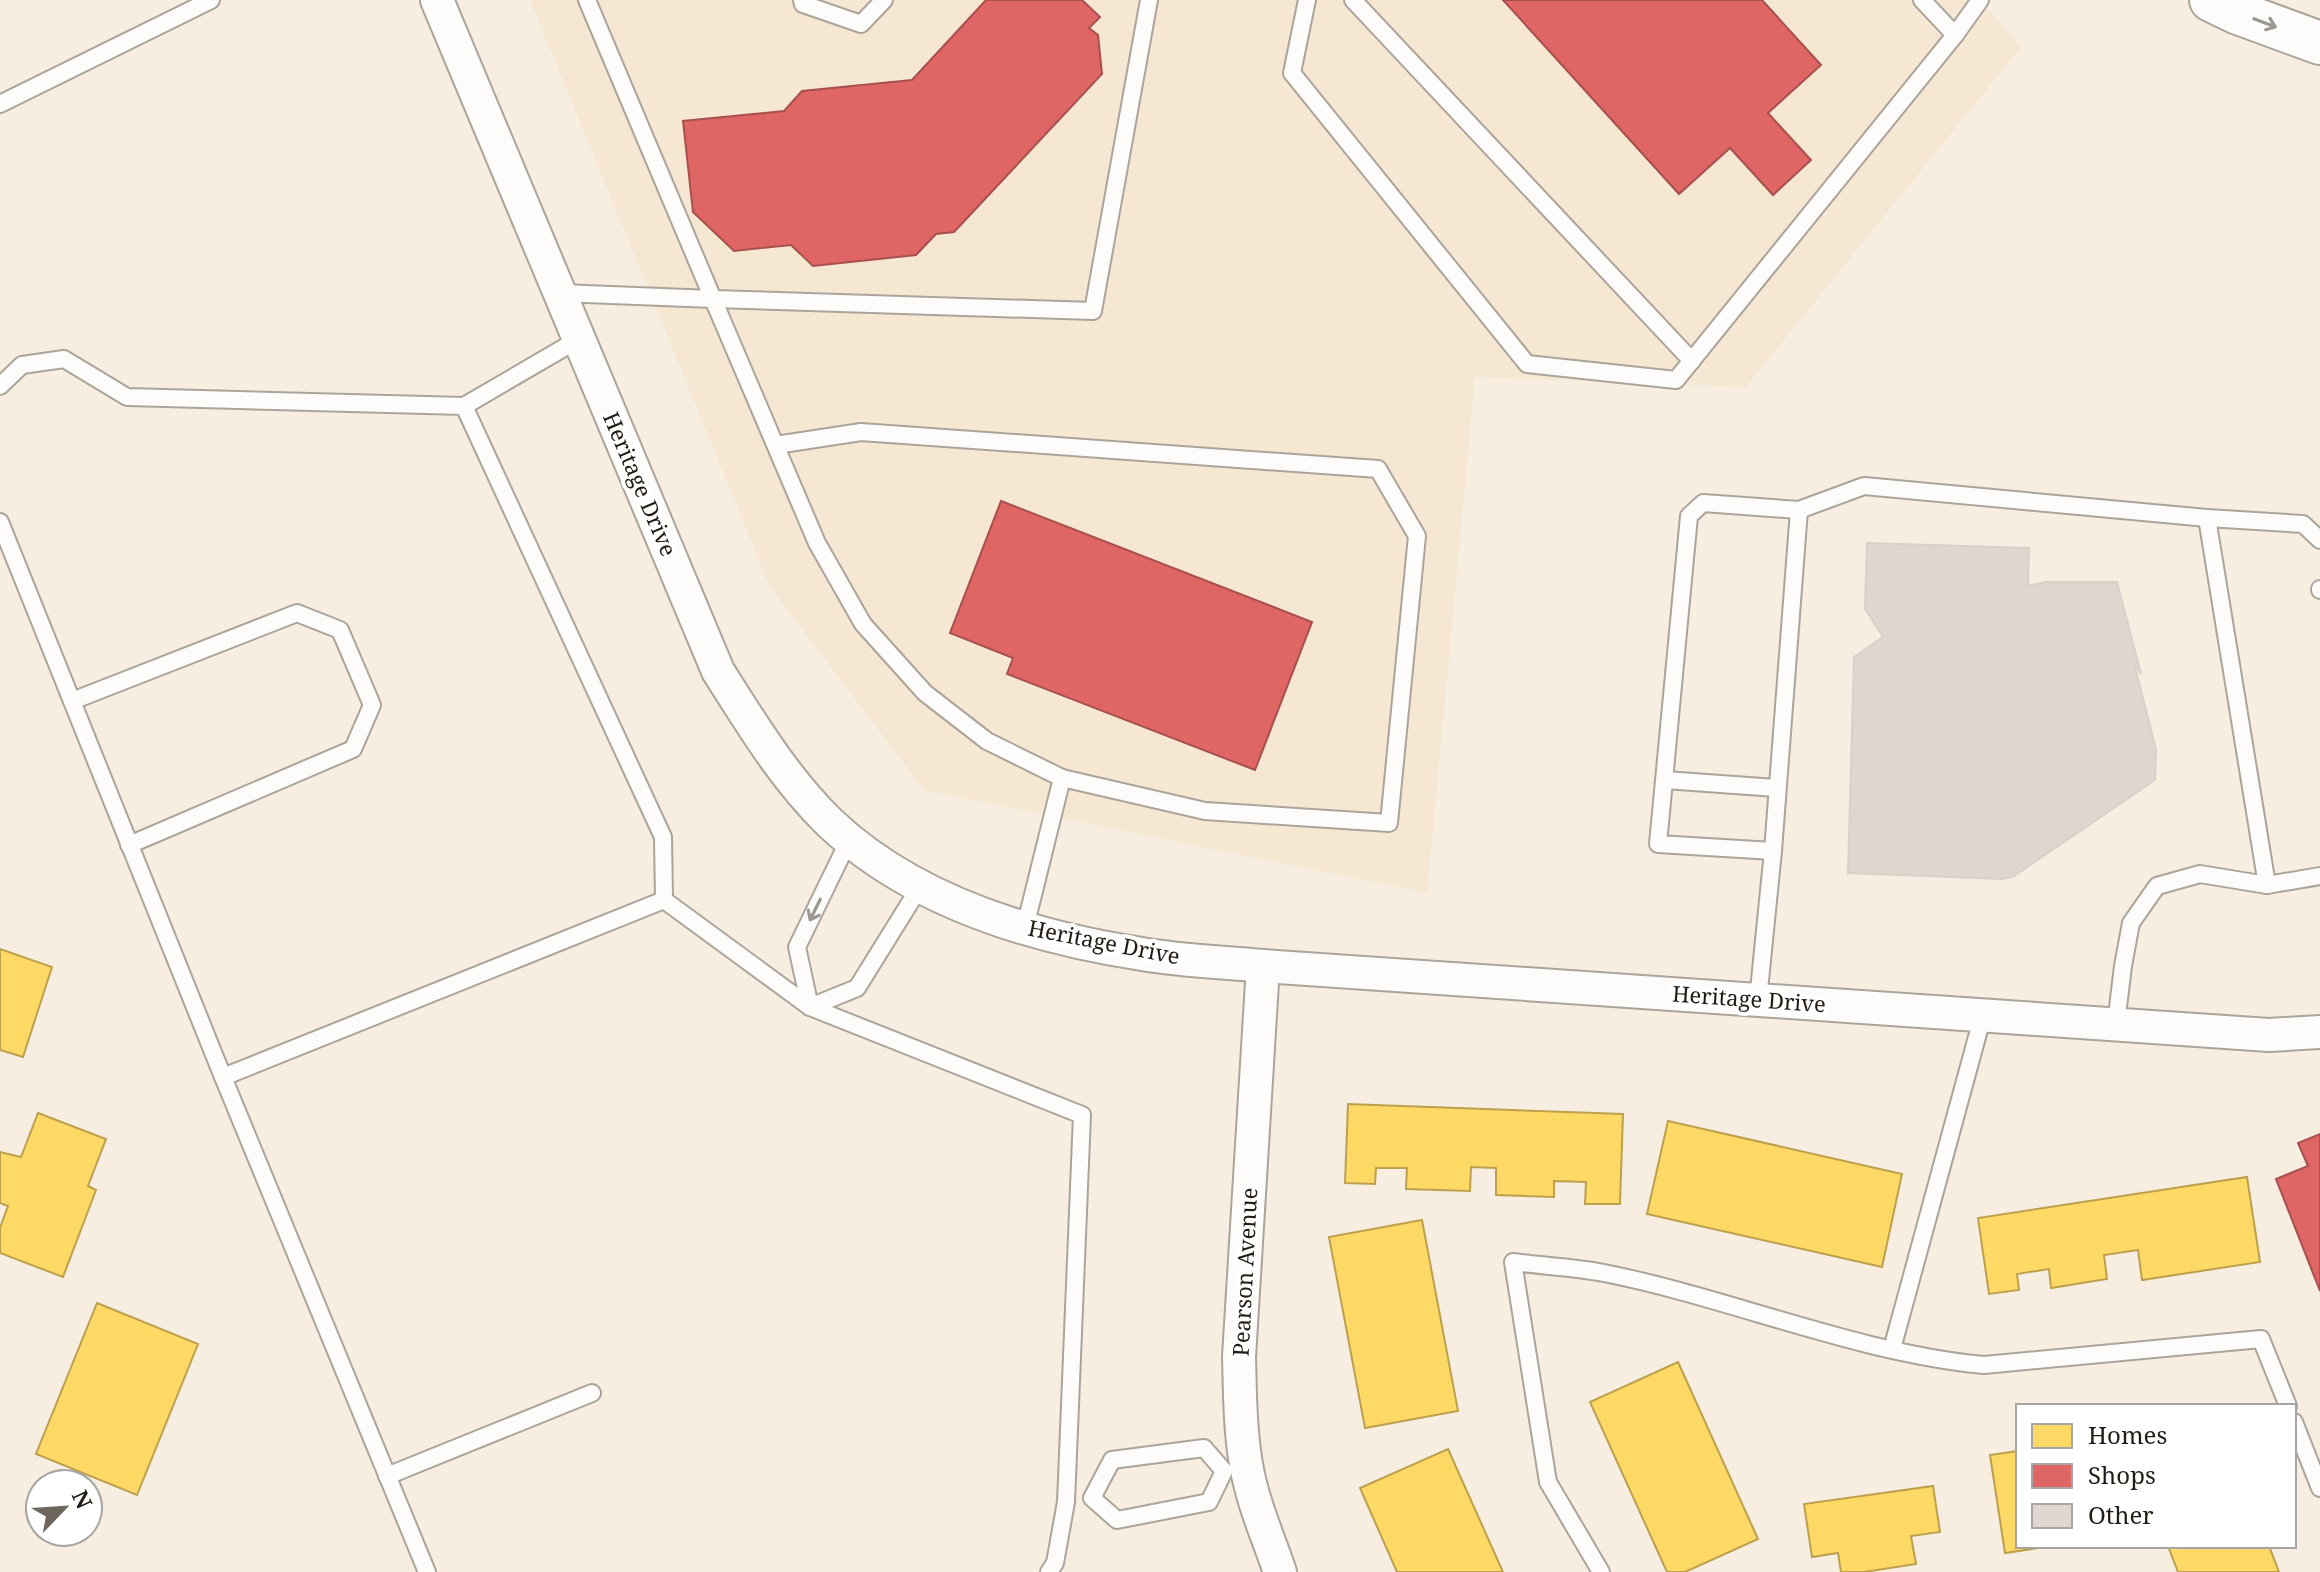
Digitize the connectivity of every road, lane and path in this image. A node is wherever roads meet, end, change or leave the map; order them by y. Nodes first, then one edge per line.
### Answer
1 (211, 0) edge
2 (438, 0) edge
3 (587, 0) edge
4 (802, 0) edge
5 (884, 0) edge
6 (1149, 0) edge
7 (1307, 0) edge
8 (1353, 0) edge
9 (1922, 0) edge
10 (1980, 0) edge
11 (2211, 0) edge
12 (1955, 35) junction
13 (2320, 43) edge
14 (0, 104) edge
15 (560, 293) junction
16 (713, 299) junction
17 (579, 339) junction
18 (1692, 361) junction
19 (0, 386) edge
20 (464, 406) junction
21 (776, 445) junction
22 (1799, 510) junction
23 (2207, 518) junction
24 (0, 522) edge
25 (2320, 540) edge
26 (72, 701) junction
27 (1062, 778) junction
28 (1665, 780) junction
29 (1776, 788) junction
30 (849, 840) junction
31 (129, 845) junction
32 (1773, 851) junction
33 (2320, 876) edge
34 (921, 885) junction
35 (2267, 885) junction
36 (664, 900) junction
37 (1025, 927) junction
38 (1263, 966) junction
39 (1758, 1000) junction
40 (810, 1007) junction
41 (1983, 1015) junction
42 (2116, 1024) junction
43 (2320, 1032) edge
44 (223, 1077) junction
45 (1892, 1349) junction
46 (592, 1393) dead end
47 (2287, 1404) edge
48 (2296, 1427) edge
49 (1235, 1469) junction
50 (387, 1476) junction
51 (2320, 1488) edge
52 (1092, 1498) junction
53 (1066, 1502) junction
54 (427, 1572) edge
55 (1049, 1572) edge
56 (1280, 1572) edge
57 (1601, 1572) edge

1 - 14 lane
2 - 15 street, Heritage Drive
3 - 16 lane
4 - 5 lane
6 - 16 lane
7 - 18 lane
8 - 18 lane
9 - 12 lane
10 - 12 lane
11 -> 13 street
12 - 18 lane
15 - 16 lane
15 - 17 street, Heritage Drive
16 - 21 lane
17 - 20 lane
17 - 30 street, Heritage Drive
19 - 20 lane
20 - 36 lane
21 - 27 lane
21 - 27 lane
22 - 23 lane
22 - 28 lane
22 - 29 lane
23 - 25 lane
23 - 35 lane
24 - 26 lane
26 - 31 lane
26 - 31 lane
27 - 37 lane
28 - 29 lane
28 - 32 lane
29 - 32 lane
30 - 34 street, Heritage Drive
30 -> 40 lane
31 - 44 lane
32 - 39 lane
33 - 35 lane
34 - 37 street, Heritage Drive
34 - 40 lane
35 - 42 lane
36 - 40 lane
36 - 44 lane
37 - 38 street, Heritage Drive
38 - 39 street, Heritage Drive
38 - 49 street, Pearson Avenue
39 - 41 street, Heritage Drive
40 - 53 lane
41 - 42 street, Heritage Drive
41 - 45 lane
42 - 43 street, Heritage Drive
44 - 50 lane
45 - 47 lane
45 - 57 lane
46 - 50 lane
48 - 51 lane
49 - 52 lane
49 - 52 lane
49 - 56 street, Pearson Avenue
50 - 54 lane
52 - 53 lane
53 - 55 lane

